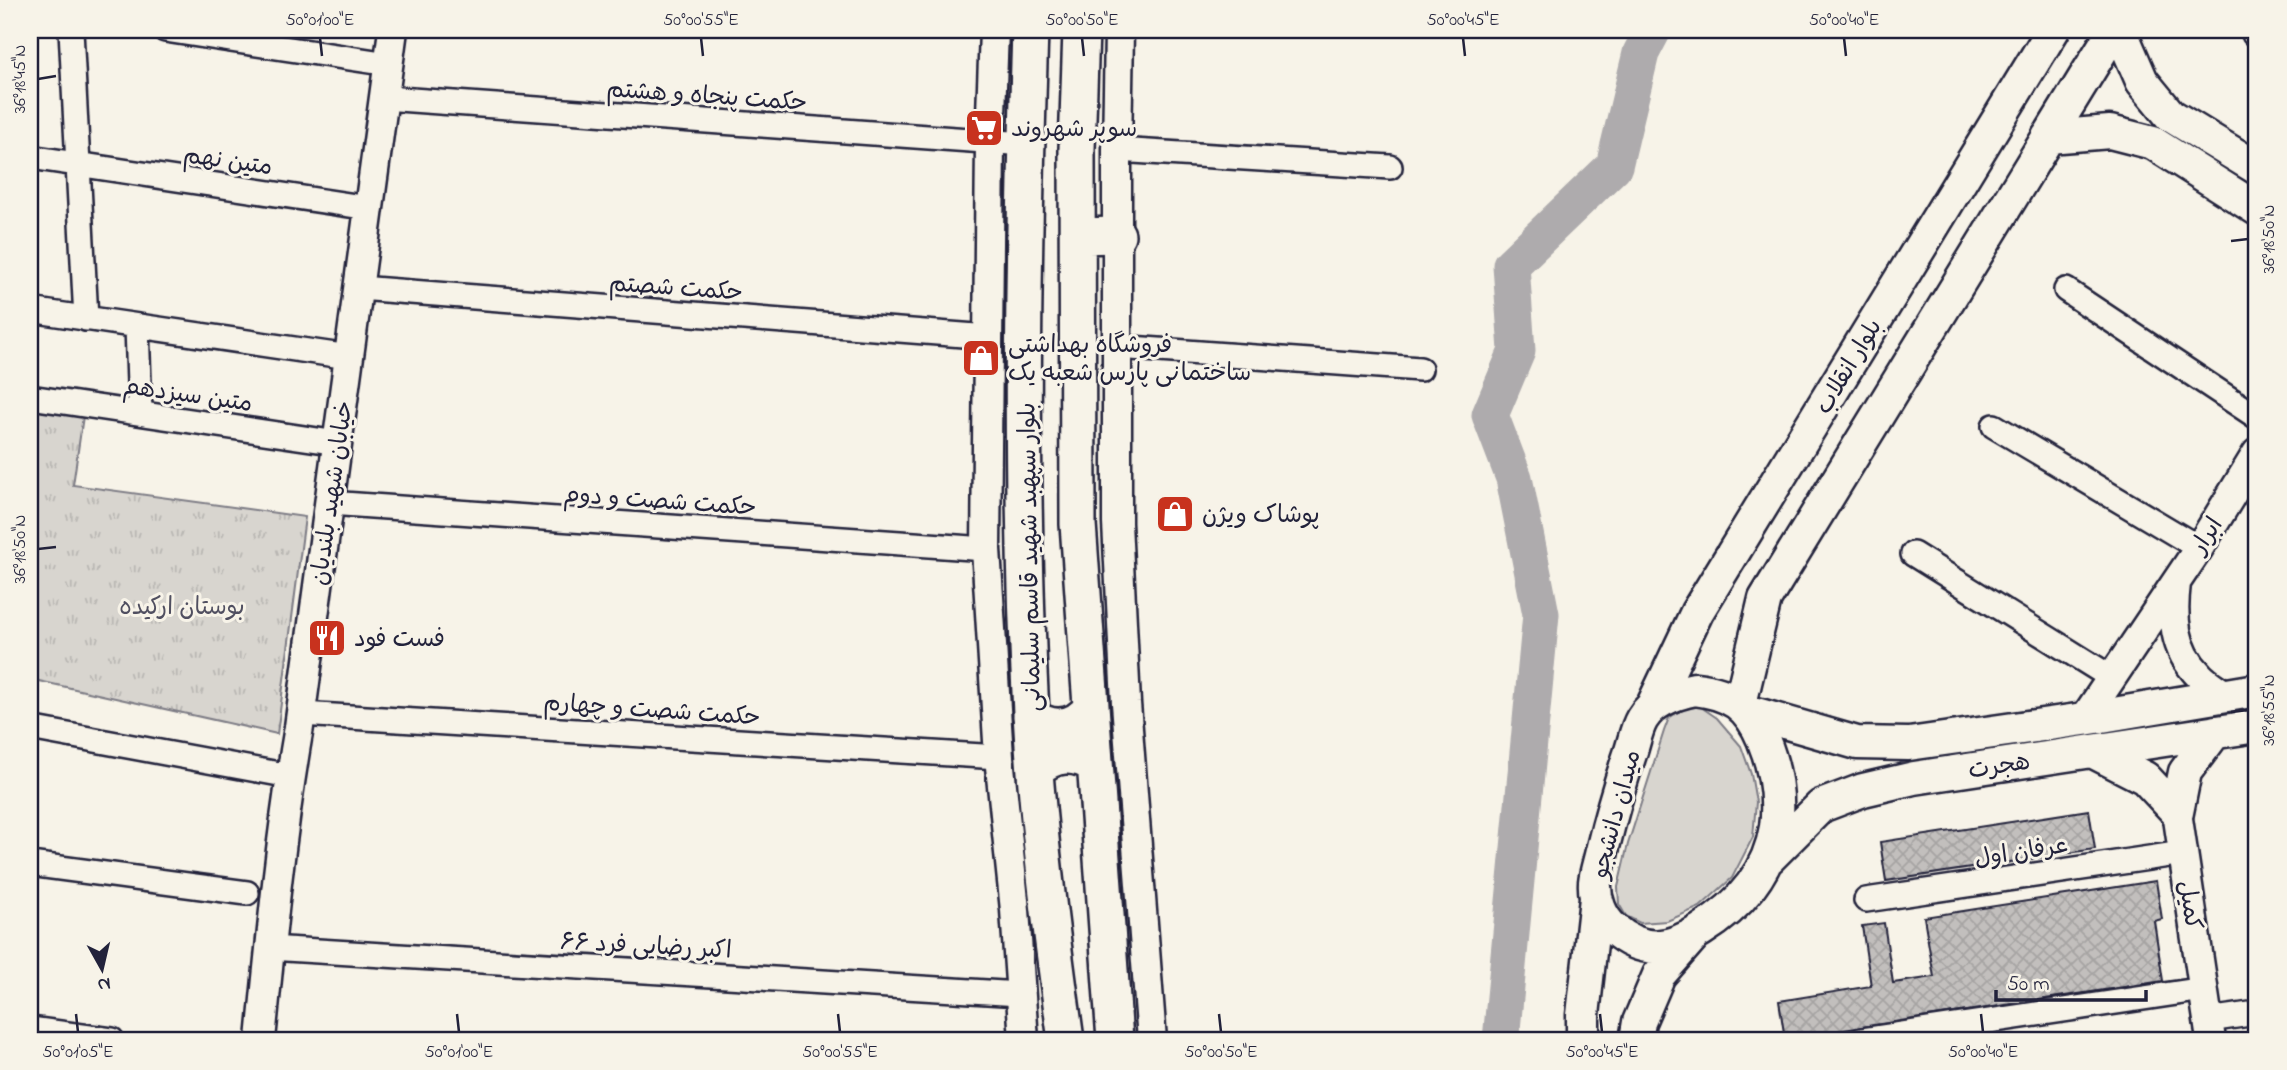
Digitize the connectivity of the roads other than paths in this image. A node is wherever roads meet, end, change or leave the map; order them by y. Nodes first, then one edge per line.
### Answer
1 (71, 30) edge
2 (165, 30) edge
3 (393, 30) edge
4 (994, 30) edge
5 (1030, 30) edge
6 (1082, 30) edge
7 (1119, 30) edge
8 (2053, 30) edge
9 (2113, 30) edge
10 (2120, 30) edge
11 (389, 64) junction
12 (384, 98) junction
13 (2170, 114) junction
14 (2048, 137) junction
15 (990, 142) junction
16 (2153, 143) junction
17 (1026, 144) junction
18 (1117, 150) junction
19 (30, 157) edge
20 (78, 165) junction
21 (1390, 167) dead end
22 (2257, 169) edge
23 (369, 208) junction
24 (2257, 209) edge
25 (1117, 235) junction
26 (1078, 236) junction
27 (359, 288) junction
28 (2066, 290) dead end
29 (30, 310) edge
30 (86, 318) junction
31 (137, 326) junction
32 (989, 337) junction
33 (1117, 347) junction
34 (349, 357) junction
35 (1420, 369) dead end
36 (30, 397) edge
37 (140, 413) junction
38 (2257, 417) edge
39 (1994, 426) dead end
40 (338, 443) junction
41 (2257, 453) edge
42 (329, 503) junction
43 (2199, 548) junction
44 (986, 549) junction
45 (1913, 554) dead end
46 (2176, 580) junction
47 (2112, 678) junction
48 (2257, 690) edge
49 (2225, 695) junction
50 (1652, 707) junction
51 (1091, 708) junction
52 (1743, 708) junction
53 (301, 713) junction
54 (1031, 716) junction
55 (2084, 719) junction
56 (2257, 726) edge
57 (30, 728) edge
58 (2215, 732) junction
59 (2092, 751) junction
60 (999, 757) junction
61 (1095, 765) junction
62 (1036, 769) junction
63 (290, 776) junction
64 (2177, 812) junction
65 (2183, 853) junction
66 (1765, 862) junction
67 (30, 864) edge
68 (247, 893) dead end
69 (1596, 898) junction
70 (1866, 900) dead end
71 (1695, 934) junction
72 (269, 948) junction
73 (2204, 989) junction
74 (1020, 994) junction
75 (2257, 1013) edge
76 (30, 1029) edge
77 (2210, 1030) edge
78 (111, 1040) edge
79 (261, 1040) edge
80 (1024, 1040) edge
81 (1066, 1040) edge
82 (1115, 1040) edge
83 (1152, 1040) edge
84 (1584, 1040) edge
85 (1636, 1040) edge
86 (1861, 1040) edge

1 - 20 street
2 - 11 street
3 - 11 street, خیابان شهید بلندیان
4 - 15 street
5 - 17 main road, بلوار سپهبد شهید قاسم سلیمانی
6 - 26 main road, بلوار سپهبد شهید قاسم سلیمانی
7 - 18 street
8 - 50 main road, بلوار انقلاب
9 - 14 main road, بلوار انقلاب
10 - 13 main road
11 - 12 street, خیابان شهید بلندیان
12 - 15 street, حکمت پنجاه و هشتم
12 - 23 street, خیابان شهید بلندیان
13 - 16 main road
13 - 22 main road
14 - 16 main road
14 - 52 main road, بلوار انقلاب
15 - 17 street, حکمت پنجاه و هشتم
15 - 32 street
16 - 24 main road
17 - 54 main road, بلوار سپهبد شهید قاسم سلیمانی
18 - 21 street
18 - 25 street
19 - 20 street, متین نهم
20 - 23 street, متین نهم
20 - 30 street
23 - 27 street, خیابان شهید بلندیان
25 - 26 main road
25 - 33 street
26 - 51 main road, بلوار سپهبد شهید قاسم سلیمانی
27 - 32 street, حکمت شصتم
27 - 34 street, خیابان شهید بلندیان
28 - 38 street
29 - 30 street
30 - 31 street
31 - 34 street
31 - 37 street
32 - 44 street
33 - 35 street
33 - 83 street
34 - 40 street, خیابان شهید بلندیان
36 - 37 street, متین سیزدهم
37 - 40 street, متین سیزدهم
39 - 43 street
40 - 42 street, خیابان شهید بلندیان
41 - 43 street, ابرار
42 - 44 street, حکمت شصت و دوم
42 - 53 street, خیابان شهید بلندیان
43 - 46 street, ابرار
44 - 60 street
45 - 47 street
46 - 47 street, ابرار
46 - 49 street
47 - 55 street, ابرار
48 - 49 main road, هجرت
49 - 55 main road, هجرت
50 - 52 main road
50 - 69 main road, میدان دانشجو
51 - 54 main road
51 - 61 main road, بلوار سپهبد شهید قاسم سلیمانی
52 - 55 main road, هجرت
52 - 66 main road, میدان دانشجو
53 - 60 street, حکمت شصت و چهارم
53 - 63 street, خیابان شهید بلندیان
54 - 62 main road, بلوار سپهبد شهید قاسم سلیمانی
56 - 58 main road, هجرت
57 - 63 street
58 - 59 main road, هجرت
58 - 64 main road
59 - 64 main road
59 - 66 main road, هجرت
60 - 74 street
61 - 62 main road
61 - 82 main road, بلوار سپهبد شهید قاسم سلیمانی
62 - 81 main road, بلوار سپهبد شهید قاسم سلیمانی
63 - 72 street, خیابان شهید بلندیان
64 - 65 street, کمیل
65 - 70 street, عرفان اول
65 - 73 street, کمیل
66 - 71 main road, میدان دانشجو
67 - 68 street
69 - 71 main road, میدان دانشجو
69 - 84 main road
71 - 85 main road
72 - 74 street, ۶۶ اکبر رضایی فرد
72 - 79 street, خیابان شهید بلندیان
73 - 77 street, کمیل
73 - 86 street
74 - 80 street
75 - 77 street
76 - 78 street

